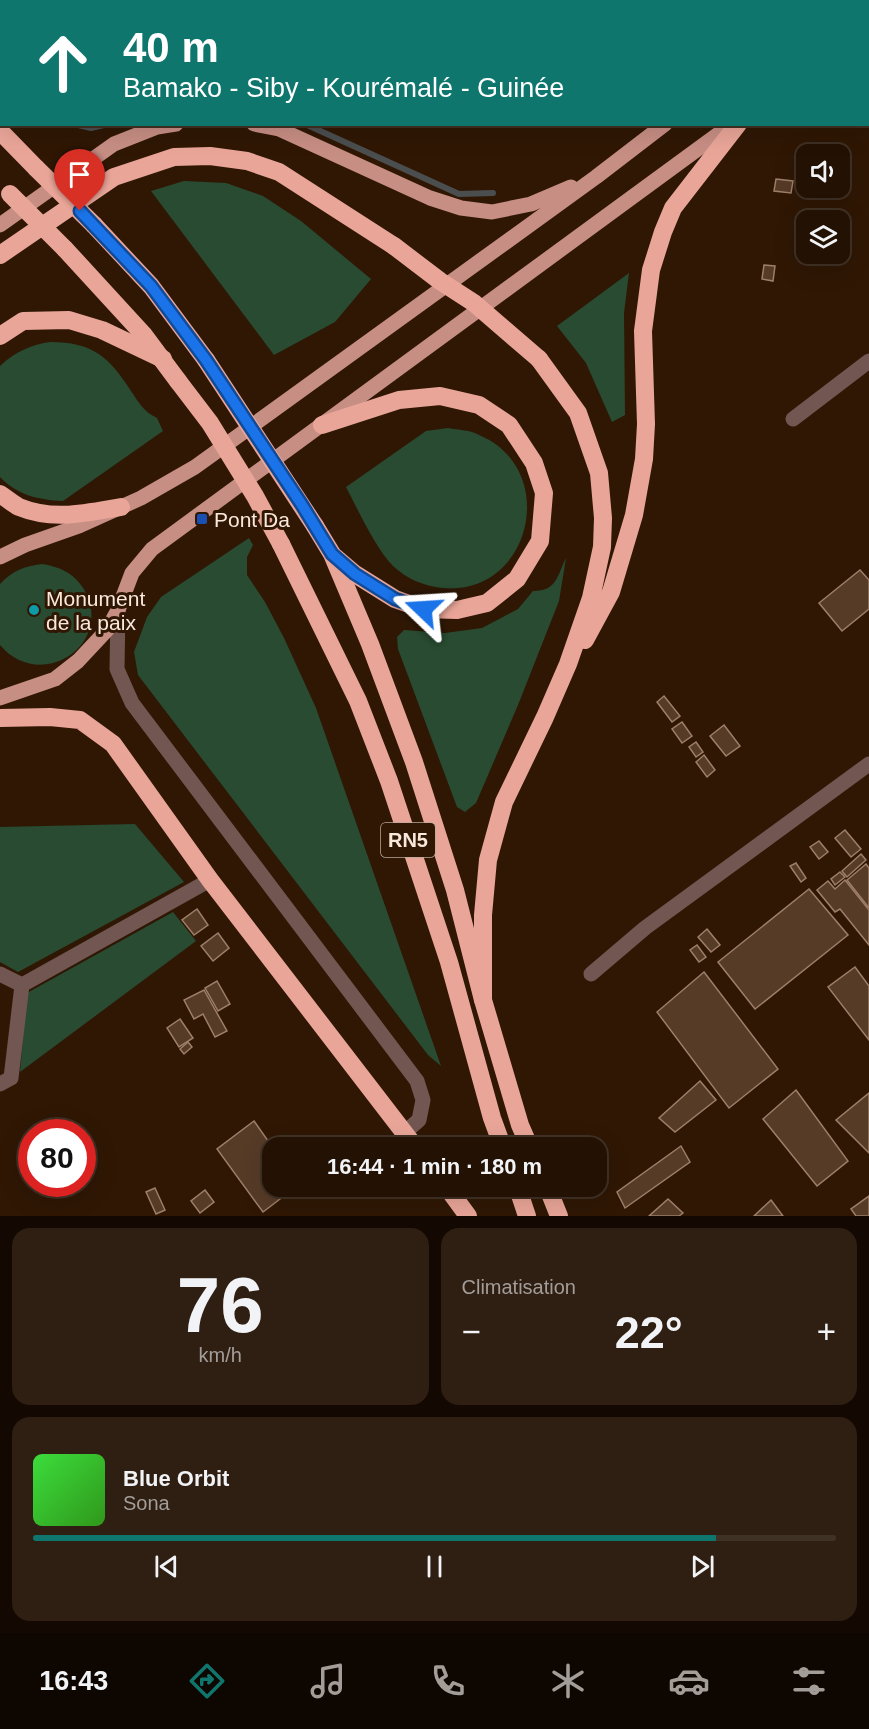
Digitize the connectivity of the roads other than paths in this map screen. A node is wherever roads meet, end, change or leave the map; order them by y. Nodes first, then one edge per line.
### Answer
1 (163, 126) edge
2 (264, 126) edge
3 (662, 126) edge
4 (729, 126) edge
5 (736, 126) edge
6 (0, 131) edge
7 (596, 177) junction
8 (5, 189) edge
9 (0, 225) edge
10 (0, 255) edge
11 (0, 336) edge
12 (163, 359) junction
13 (869, 361) edge
14 (793, 419) dead end
15 (322, 425) junction
16 (0, 494) edge
17 (121, 507) junction
18 (332, 554) junction
19 (0, 556) edge
20 (118, 610) junction
21 (568, 664) junction
22 (0, 698) edge
23 (0, 718) edge
24 (869, 764) edge
25 (210, 880) junction
26 (0, 974) edge
27 (591, 974) dead end
28 (22, 985) junction
29 (483, 1000) junction
30 (0, 1084) edge
31 (404, 1132) junction
32 (408, 1137) edge
33 (498, 1137) edge
34 (525, 1137) edge
35 (453, 1197) edge
36 (521, 1197) edge
37 (551, 1197) edge
38 (463, 1214) edge
39 (527, 1216) edge
40 (559, 1216) edge

1 - 9 main road
2 - 7 main road
3 - 7 main road
4 - 15 main road
5 - 21 highway
6 - 18 highway, RN5, bridge
7 - 17 main road
8 - 12 highway, RN5, bridge
10 - 21 highway, bridge
11 - 12 highway
12 - 33 highway, RN5, bridge
13 - 14 street
15 - 18 highway
15 - 20 main road
16 - 17 highway
17 - 19 main road
18 - 29 highway, RN5
20 - 22 main road
20 - 31 street
21 - 29 highway
23 - 25 highway
24 - 27 street
25 - 28 street
25 - 31 highway
26 - 28 street
28 - 30 street
29 - 34 highway, RN5
31 - 32 highway
35 - 38 highway
36 - 39 highway
37 - 40 highway

